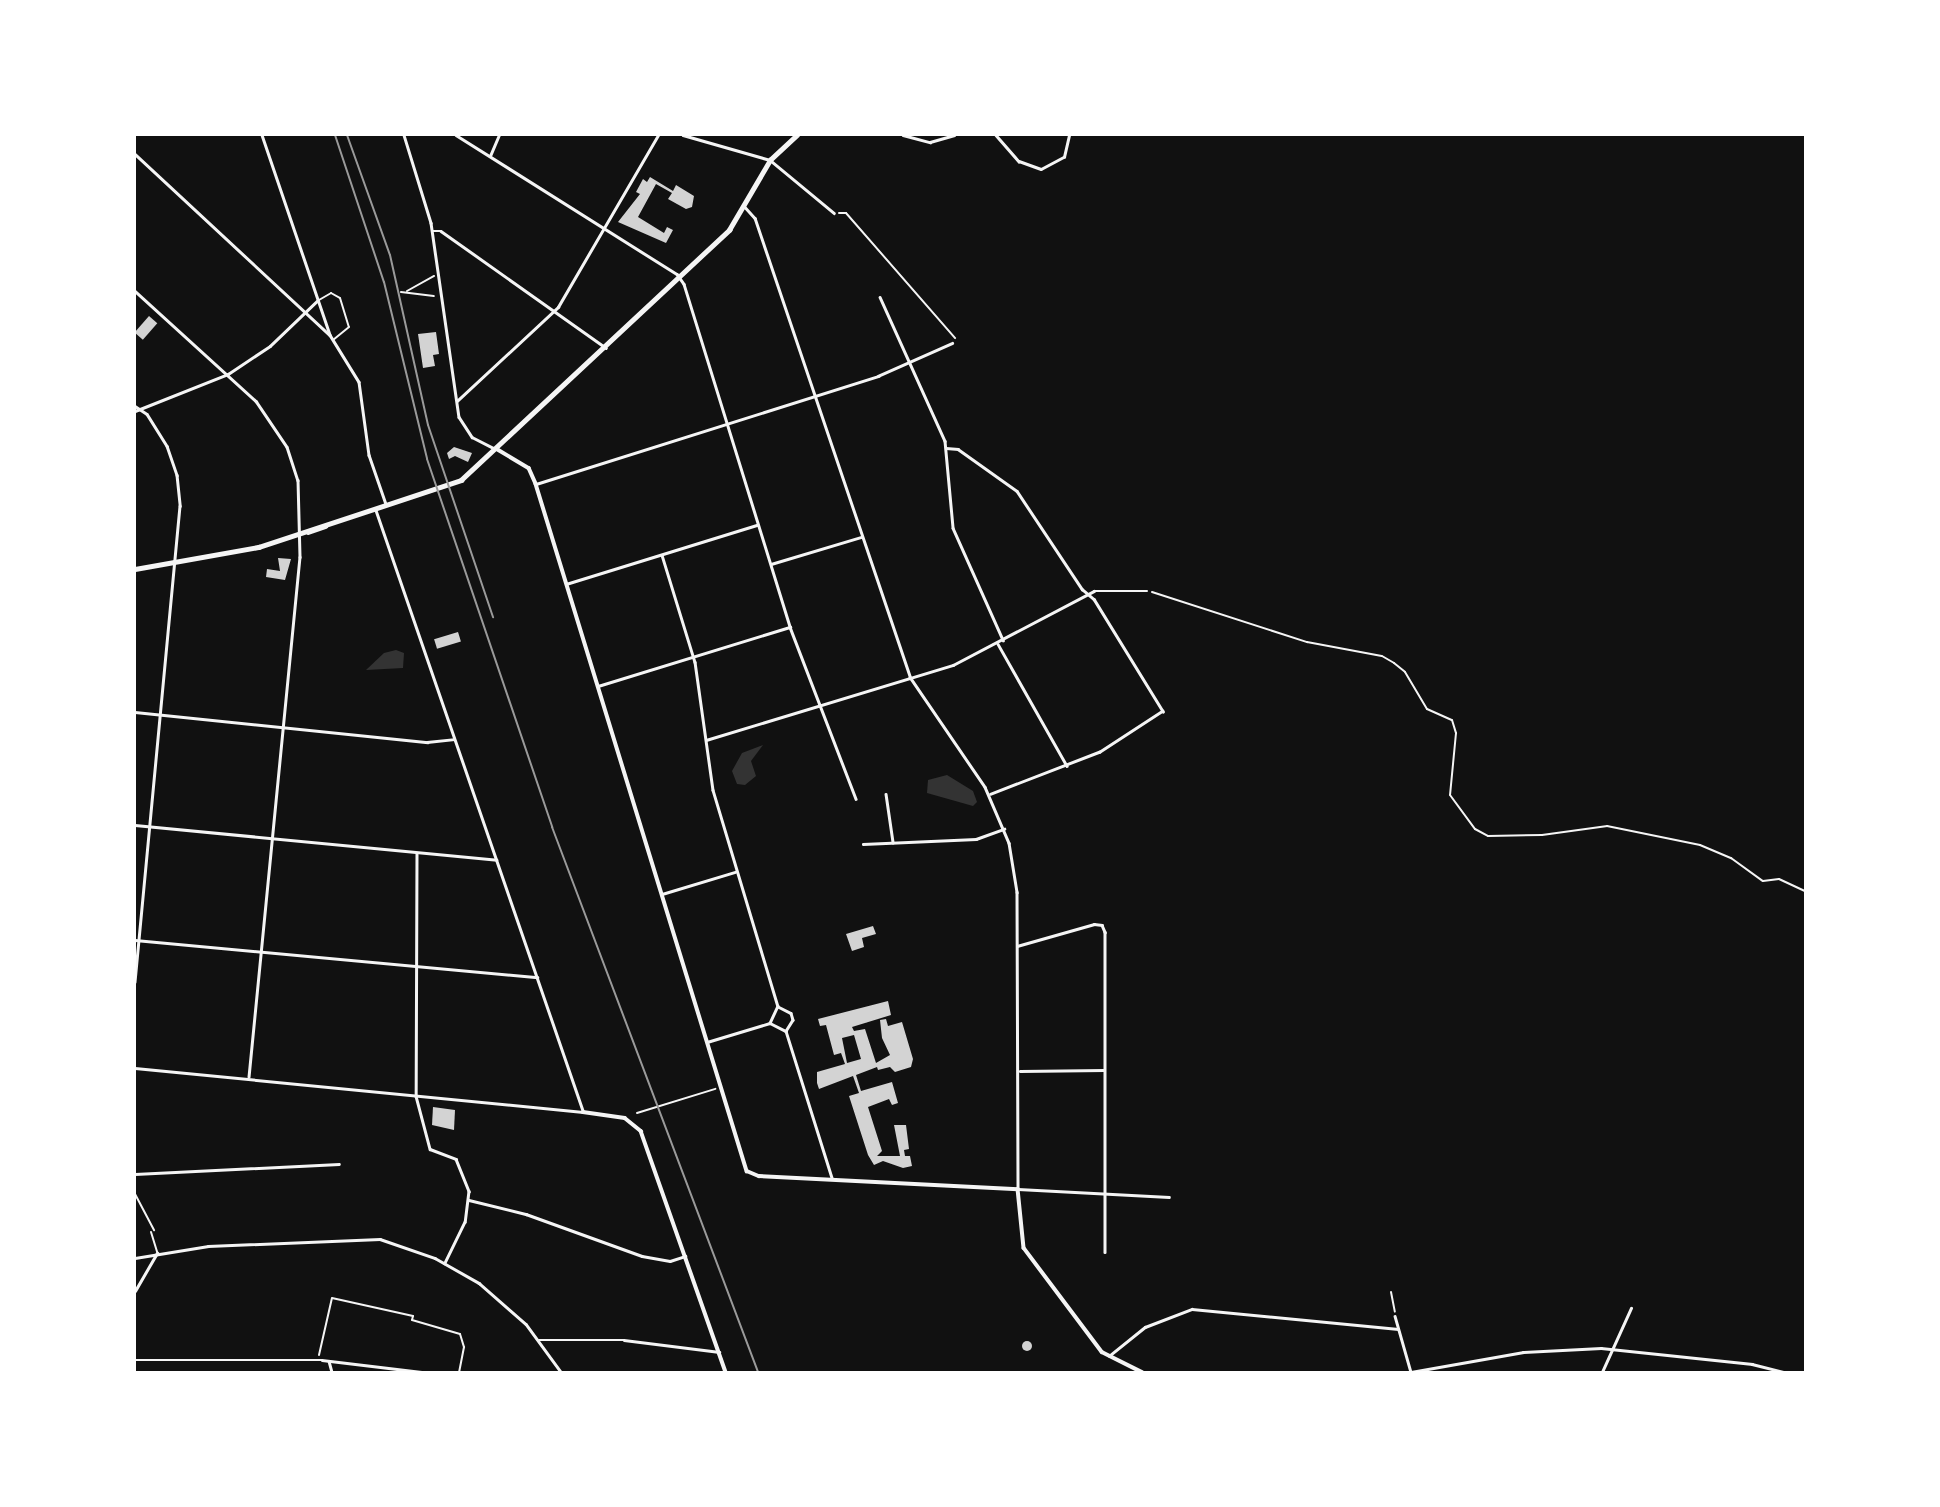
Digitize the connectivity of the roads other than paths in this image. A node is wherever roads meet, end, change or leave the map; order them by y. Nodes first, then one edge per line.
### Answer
1 (404, 135) edge
2 (456, 135) edge
3 (499, 135) edge
4 (658, 135) edge
5 (684, 135) edge
6 (797, 135) edge
7 (903, 135) edge
8 (954, 135) edge
9 (996, 135) edge
10 (1069, 135) edge
11 (262, 137) edge
12 (135, 154) edge
13 (489, 156) junction
14 (770, 160) junction
15 (745, 207) junction
16 (834, 214) road end
17 (603, 228) junction
18 (433, 230) junction
19 (680, 278) junction
20 (135, 291) edge
21 (880, 297) dead end
22 (318, 300) junction
23 (555, 312) junction
24 (305, 313) junction
25 (330, 335) junction
26 (955, 338) road end
27 (333, 340) junction
28 (952, 343) joint
29 (606, 348) junction
30 (909, 362) junction
31 (228, 374) junction
32 (814, 396) junction
33 (457, 401) junction
34 (135, 409) edge
35 (140, 410) junction
36 (727, 423) junction
37 (946, 448) junction
38 (497, 449) junction
39 (536, 484) junction
40 (386, 506) junction
41 (375, 509) junction
42 (759, 525) junction
43 (301, 534) junction
44 (861, 537) junction
45 (662, 555) junction
46 (173, 564) junction
47 (771, 564) junction
48 (135, 569) edge
49 (566, 584) junction
50 (1147, 591) road end
51 (1088, 594) junction
52 (790, 627) junction
53 (1003, 640) junction
54 (998, 643) junction
55 (693, 657) junction
56 (910, 677) junction
57 (598, 686) junction
58 (821, 704) junction
59 (135, 712) edge
60 (162, 715) junction
61 (284, 726) junction
62 (454, 739) junction
63 (706, 740) junction
64 (1067, 766) junction
65 (886, 794) dead end
66 (990, 795) junction
67 (856, 799) dead end
68 (135, 825) edge
69 (150, 827) junction
70 (1004, 829) junction
71 (272, 839) junction
72 (893, 842) junction
73 (863, 844) dead end
74 (416, 854) junction
75 (496, 860) junction
76 (737, 872) junction
77 (662, 894) junction
78 (137, 940) edge
79 (1017, 946) junction
80 (262, 953) junction
81 (416, 968) junction
82 (537, 977) junction
83 (135, 982) edge
84 (778, 1006) junction
85 (770, 1023) junction
86 (786, 1031) junction
87 (707, 1042) junction
88 (135, 1068) edge
89 (1104, 1070) junction
90 (1019, 1071) junction
91 (249, 1078) junction
92 (415, 1096) junction
93 (583, 1112) junction
94 (339, 1164) dead end
95 (135, 1174) edge
96 (832, 1180) junction
97 (1018, 1189) junction
98 (1104, 1194) junction
99 (1169, 1197) dead end
100 (469, 1200) junction
101 (152, 1231) road end
102 (1105, 1252) dead end
103 (157, 1253) junction
104 (685, 1256) junction
105 (135, 1258) edge
106 (445, 1263) junction
107 (135, 1291) edge
108 (1631, 1308) dead end
109 (1395, 1314) road end
110 (1398, 1329) junction
111 (539, 1340) junction
112 (1613, 1349) junction
113 (719, 1352) junction
114 (1109, 1356) junction
115 (135, 1360) edge
116 (329, 1361) junction
117 (332, 1372) edge
118 (421, 1372) edge
119 (561, 1372) edge
120 (726, 1372) edge
121 (1142, 1372) edge
122 (1411, 1372) edge
123 (1602, 1372) edge
124 (1785, 1372) edge

1 - 18 street
2 - 13 street
3 - 13 street
4 - 17 street
5 - 14 street
6 - 14 main road
7 - 8 street
9 - 10 street
11 - 22 street
12 - 24 street
13 - 17 street
14 - 15 main road
14 - 16 street
15 - 19 main road
15 - 32 street
17 - 19 street
17 - 23 street
18 - 23 street
18 - 33 street
19 - 29 main road
19 - 36 street
20 - 31 street
21 - 30 street
22 - 24 street
22 - 25 street
22 - 27 lane
23 - 29 street
23 - 33 street
24 - 25 street
24 - 31 street
25 - 27 street
26 - 28 lane
27 - 40 street
28 - 30 street
29 - 38 main road
30 - 32 street
30 - 37 street
31 - 35 street
31 - 43 street
32 - 36 street
32 - 44 street
33 - 38 street
34 - 35 street
35 - 46 street
36 - 39 street
36 - 42 street
37 - 51 street
37 - 53 street
38 - 39 street
38 - 40 main road
39 - 49 street
40 - 41 main road
41 - 43 main road
41 - 62 street
42 - 45 street
42 - 47 street
43 - 46 main road
43 - 61 street
44 - 47 street
44 - 56 street
45 - 49 street
45 - 55 street
46 - 48 main road
46 - 60 street
47 - 52 street
49 - 57 street
50 - 51 street
51 - 53 street
51 - 64 street
52 - 55 street
52 - 58 street
53 - 54 street
54 - 56 street
54 - 64 street
55 - 57 street
55 - 63 street
56 - 58 street
56 - 66 street
57 - 77 street
58 - 63 street
58 - 67 street
59 - 60 street
60 - 61 street
60 - 69 street
61 - 62 street
61 - 71 street
62 - 75 street
63 - 76 street
64 - 66 street
65 - 72 street
66 - 70 street
68 - 69 street
69 - 71 street
69 - 78 street
70 - 72 street
70 - 79 street
71 - 74 street
71 - 80 street
72 - 73 street
74 - 75 street
74 - 81 street
75 - 82 street
76 - 77 street
76 - 84 street
77 - 87 street
78 - 80 street
78 - 83 street
79 - 89 street
79 - 90 street
80 - 81 street
80 - 91 street
81 - 82 street
81 - 92 street
82 - 93 street
84 - 85 street
84 - 86 street
85 - 86 street
85 - 87 street
86 - 96 street
87 - 96 street
88 - 91 street
89 - 90 street
89 - 98 street
90 - 97 street
91 - 92 street
92 - 93 street
92 - 100 street
93 - 104 street
94 - 95 street
96 - 97 street
97 - 98 street
97 - 114 street
98 - 99 street
98 - 102 street
100 - 104 street
100 - 106 street
101 - 103 lane
103 - 105 street
103 - 106 street
103 - 107 street
104 - 113 street
106 - 111 street
108 - 112 street
109 - 110 street
110 - 114 street
110 - 122 street
111 - 113 street
111 - 119 street
112 - 122 street
112 - 123 street
112 - 124 street
113 - 120 street
114 - 121 street
115 - 116 street
116 - 117 street
116 - 118 street

